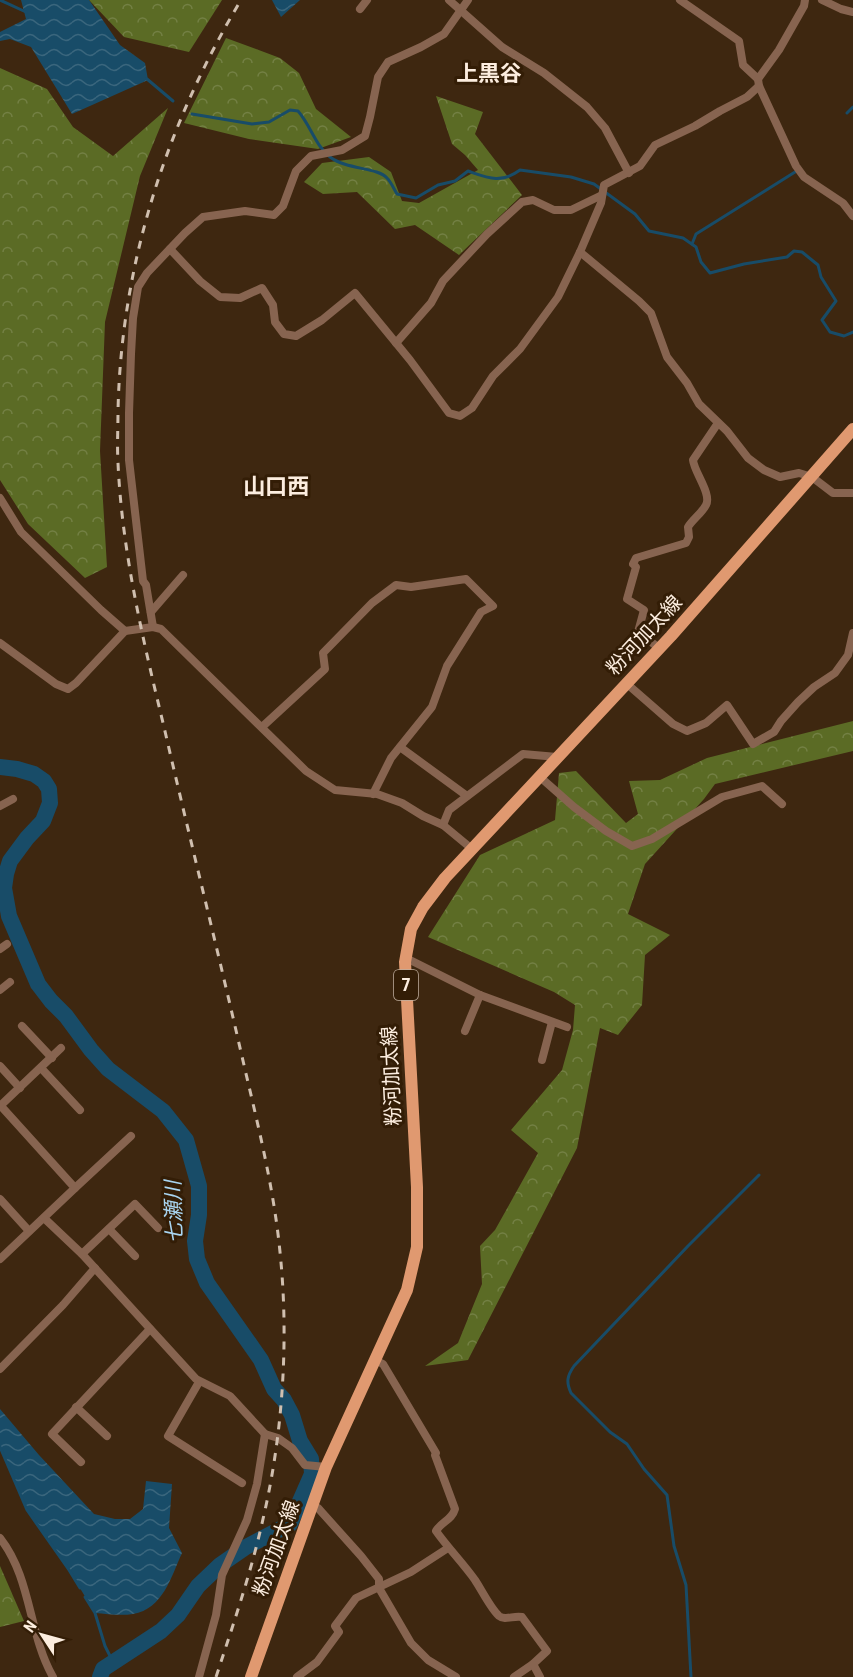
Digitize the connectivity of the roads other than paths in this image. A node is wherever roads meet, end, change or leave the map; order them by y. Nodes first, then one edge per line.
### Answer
1 (367, 0) edge
2 (449, 0) edge
3 (468, 0) edge
4 (680, 0) edge
5 (806, 0) edge
6 (822, 0) edge
7 (360, 9) dead end
8 (461, 11) junction
9 (853, 12) edge
10 (758, 83) junction
11 (629, 173) junction
12 (602, 195) junction
13 (853, 216) edge
14 (170, 249) junction
15 (580, 252) junction
16 (396, 343) junction
17 (718, 423) junction
18 (853, 429) edge
19 (812, 477) junction
20 (853, 493) edge
21 (0, 498) edge
22 (183, 575) dead end
23 (151, 612) junction
24 (153, 627) junction
25 (125, 631) junction
26 (853, 633) edge
27 (0, 643) edge
28 (659, 648) junction
29 (626, 683) junction
30 (262, 727) junction
31 (400, 747) junction
32 (557, 757) junction
33 (540, 777) junction
34 (373, 794) junction
35 (467, 796) junction
36 (13, 799) dead end
37 (782, 804) dead end
38 (0, 806) edge
39 (443, 825) junction
40 (472, 849) junction
41 (406, 958) junction
42 (10, 982) dead end
43 (0, 990) edge
44 (480, 995) junction
45 (552, 1022) junction
46 (22, 1026) dead end
47 (567, 1027) dead end
48 (465, 1031) dead end
49 (61, 1048) dead end
50 (52, 1058) junction
51 (542, 1060) dead end
52 (0, 1066) edge
53 (41, 1068) junction
54 (20, 1088) junction
55 (0, 1105) edge
56 (80, 1110) dead end
57 (131, 1136) dead end
58 (75, 1188) junction
59 (0, 1199) edge
60 (44, 1218) junction
61 (109, 1228) junction
62 (158, 1228) dead end
63 (29, 1231) junction
64 (82, 1254) junction
65 (135, 1256) dead end
66 (0, 1259) edge
67 (95, 1268) junction
68 (150, 1329) junction
69 (375, 1360) junction
70 (0, 1369) edge
71 (199, 1382) junction
72 (76, 1407) junction
73 (265, 1434) junction
74 (107, 1436) dead end
75 (81, 1462) dead end
76 (326, 1467) junction
77 (242, 1483) dead end
78 (312, 1506) junction
79 (0, 1538) edge
80 (448, 1548) junction
81 (379, 1588) junction
82 (533, 1664) junction
83 (53, 1677) edge
84 (199, 1677) edge
85 (251, 1677) edge
86 (297, 1677) edge
87 (456, 1677) edge
88 (514, 1677) edge
89 (540, 1677) edge

1 - 7 street
2 - 8 street
3 - 8 street
4 - 10 street
5 - 10 street
6 - 9 street
8 - 11 street
8 - 14 street
10 - 11 street
10 - 13 street
11 - 12 street
12 - 15 street
12 - 16 street
14 - 16 street
14 - 23 street
15 - 16 street
15 - 17 street
17 - 19 street
17 - 28 street
18 - 19 main road, 粉河加太線 / 7
19 - 20 street
19 - 28 main road, 粉河加太線 / 7
21 - 25 street
22 - 23 street
23 - 24 street
24 - 25 street
24 - 30 street
25 - 27 street
26 - 29 street
28 - 29 main road, 粉河加太線 / 7
29 - 32 main road, 粉河加太線 / 7
30 - 31 street
30 - 34 street
31 - 34 street
31 - 35 street
32 - 33 main road, 粉河加太線 / 7
32 - 35 street
33 - 37 street
33 - 40 main road, 粉河加太線 / 7
34 - 39 street
35 - 39 street
36 - 38 street
39 - 40 street
40 - 41 main road, 粉河加太線 / 7
41 - 44 street
41 - 69 main road, 粉河加太線 / 7
42 - 43 street
44 - 45 street
44 - 48 street
45 - 47 street
45 - 51 street
46 - 50 street
49 - 50 street
50 - 53 street
52 - 54 street
53 - 54 street
53 - 56 street
54 - 55 street
55 - 58 street
57 - 58 street
58 - 60 street
59 - 63 street
60 - 63 street
60 - 64 street
61 - 62 street
61 - 64 street
61 - 65 street
63 - 66 street
64 - 67 street
67 - 68 street
67 - 70 street
68 - 71 street
68 - 72 street
69 - 76 main road, 粉河加太線 / 7
69 - 80 street
71 - 73 street
71 - 77 street
72 - 74 street
72 - 75 street
73 - 76 street
73 - 84 street
76 - 78 main road, 粉河加太線 / 7
78 - 81 street
78 - 85 main road, 粉河加太線 / 7
79 - 83 street
80 - 81 street
80 - 82 street
81 - 86 street
81 - 87 street
82 - 88 street
82 - 89 street

